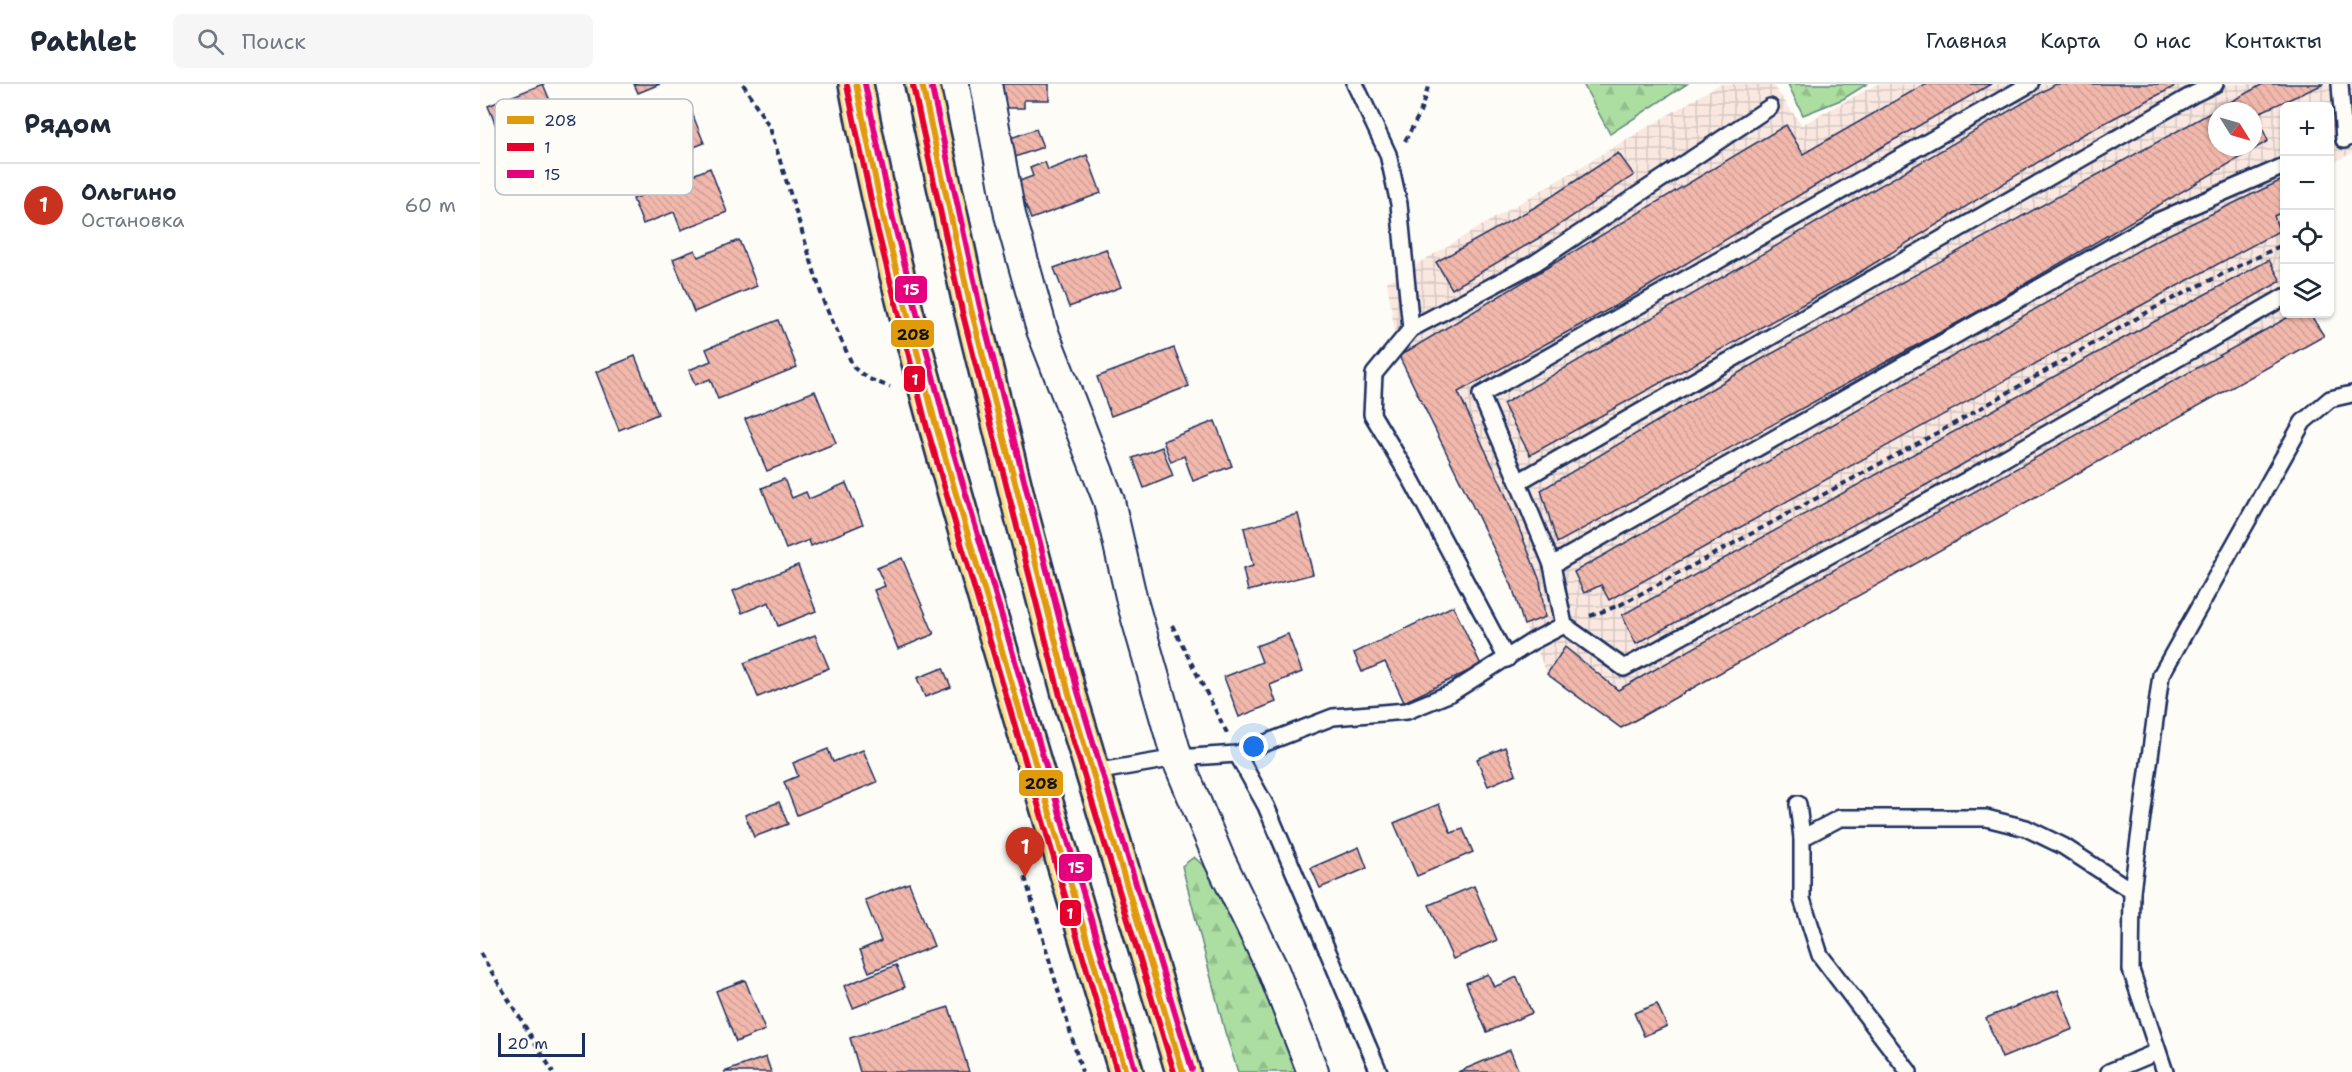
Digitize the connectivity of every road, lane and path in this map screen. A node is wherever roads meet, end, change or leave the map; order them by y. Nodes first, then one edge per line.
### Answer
1 (743, 84) edge
2 (856, 84) edge
3 (922, 84) edge
4 (986, 84) edge
5 (1355, 84) edge
6 (1430, 84) edge
7 (2030, 84) edge
8 (2215, 84) edge
9 (2340, 84) edge
10 (1770, 107) dead end
11 (2348, 138) edge
12 (2334, 144) edge
13 (1388, 154) junction
14 (2280, 168) edge
15 (2280, 246) edge
16 (2280, 299) edge
17 (1411, 329) junction
18 (890, 387) dead end
19 (2352, 394) edge
20 (1518, 482) junction
21 (1552, 565) junction
22 (1564, 625) junction
23 (1507, 658) junction
24 (1237, 754) junction
25 (1177, 758) junction
26 (1094, 772) junction
27 (1798, 804) dead end
28 (1802, 838) junction
29 (1024, 877) dead end
30 (2132, 891) junction
31 (480, 953) edge
32 (2157, 1052) junction
33 (553, 1072) edge
34 (1082, 1072) edge
35 (1126, 1072) edge
36 (1183, 1072) edge
37 (1313, 1072) edge
38 (1379, 1072) edge
39 (1909, 1072) edge
40 (2109, 1072) edge
41 (2165, 1072) edge

1 - 18 path
2 - 35 main road
3 - 26 main road
4 - 25 street
5 - 13 lane
6 - 13 path
7 - 20 lane
8 - 20 lane
9 - 11 lane
10 - 17 lane
11 - 12 lane
13 - 17 lane
14 - 21 lane
15 - 22 path
16 - 22 lane
17 - 23 lane
19 - 30 lane
20 - 21 lane
21 - 22 lane
22 - 23 lane
23 - 24 lane
24 - 25 lane
24 - 38 lane
25 - 26 lane
25 - 37 street
26 - 36 main road
27 - 28 lane
28 - 30 lane
28 - 39 lane
29 - 34 path
30 - 32 lane
31 - 33 path
32 - 40 lane
32 - 41 lane

